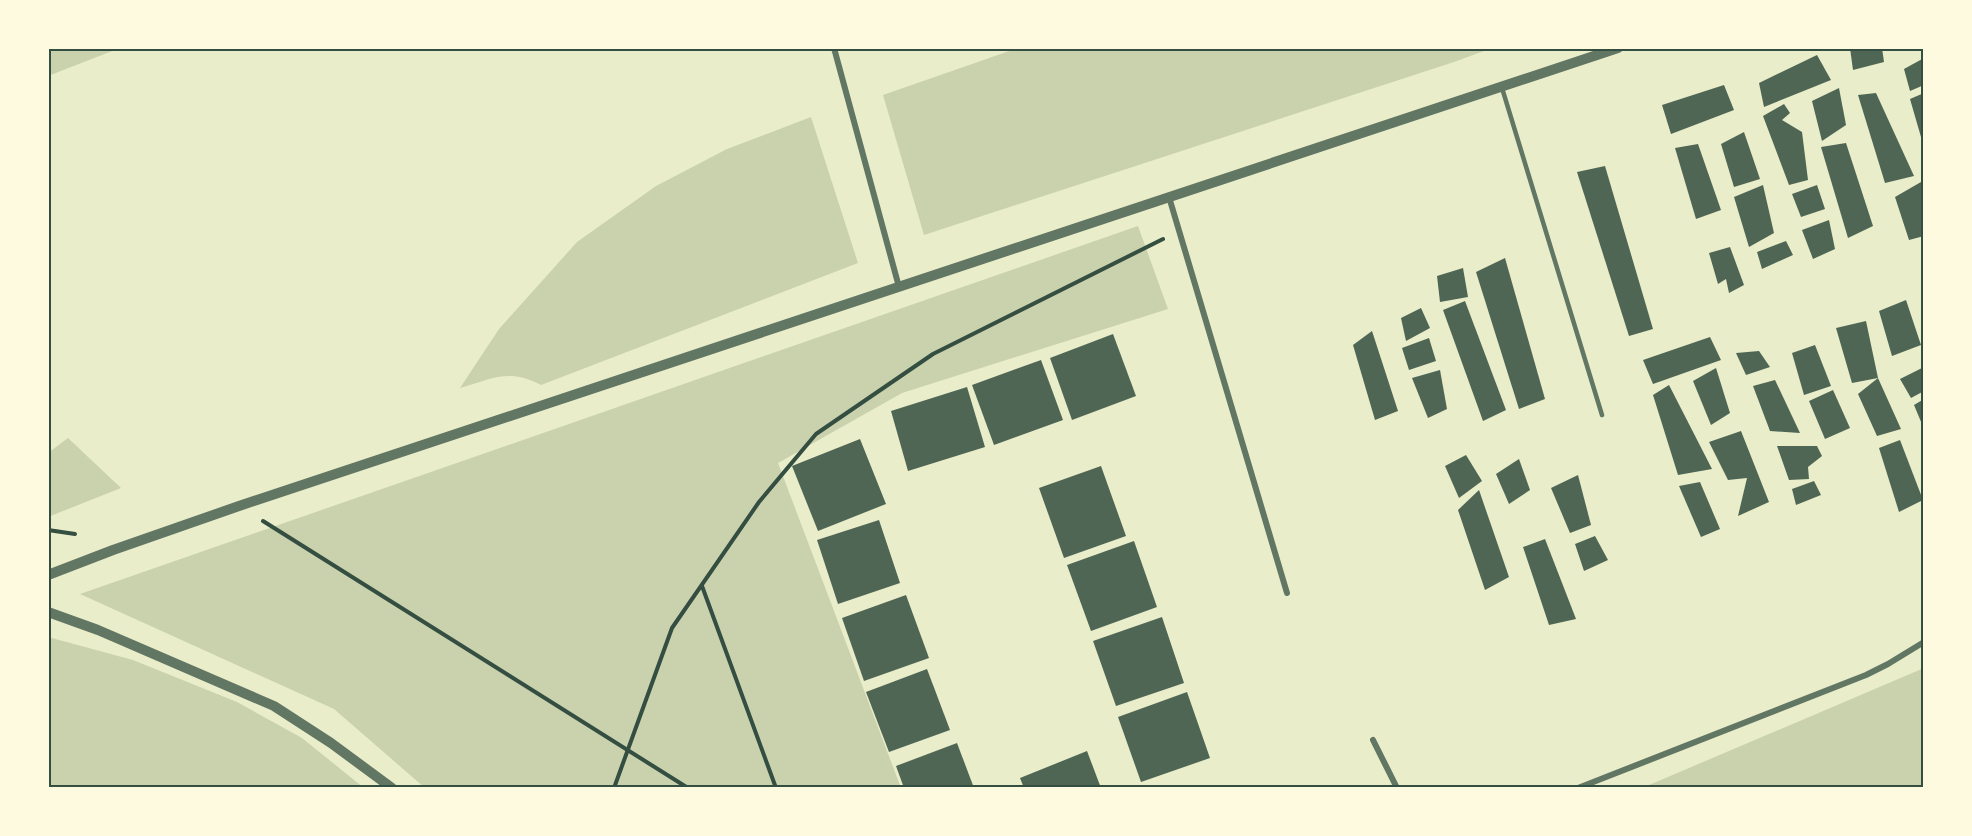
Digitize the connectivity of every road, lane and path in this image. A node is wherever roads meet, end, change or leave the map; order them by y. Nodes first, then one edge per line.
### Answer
1 (834, 48) edge
2 (1618, 48) edge
3 (1502, 86) junction
4 (1169, 197) junction
5 (1180, 231) junction
6 (899, 287) junction
7 (1602, 415) dead end
8 (240, 506) junction
9 (48, 530) edge
10 (75, 534) dead end
11 (48, 575) edge
12 (702, 585) junction
13 (1287, 593) dead end
14 (48, 612) edge
15 (1924, 642) edge
16 (1373, 740) dead end
17 (627, 750) junction
18 (392, 788) edge
19 (614, 788) edge
20 (688, 788) edge
21 (776, 788) edge
22 (1396, 788) edge
23 (1578, 788) edge

1 - 6 street
2 - 3 street
3 - 4 street
3 - 7 lane
4 - 5 street
4 - 6 street
5 - 12 path
5 - 13 street
6 - 8 street
8 - 11 street
8 - 17 path
9 - 10 path
12 - 17 path
12 - 21 path
14 - 18 street
15 - 23 street
16 - 22 street
17 - 19 path
17 - 20 path

